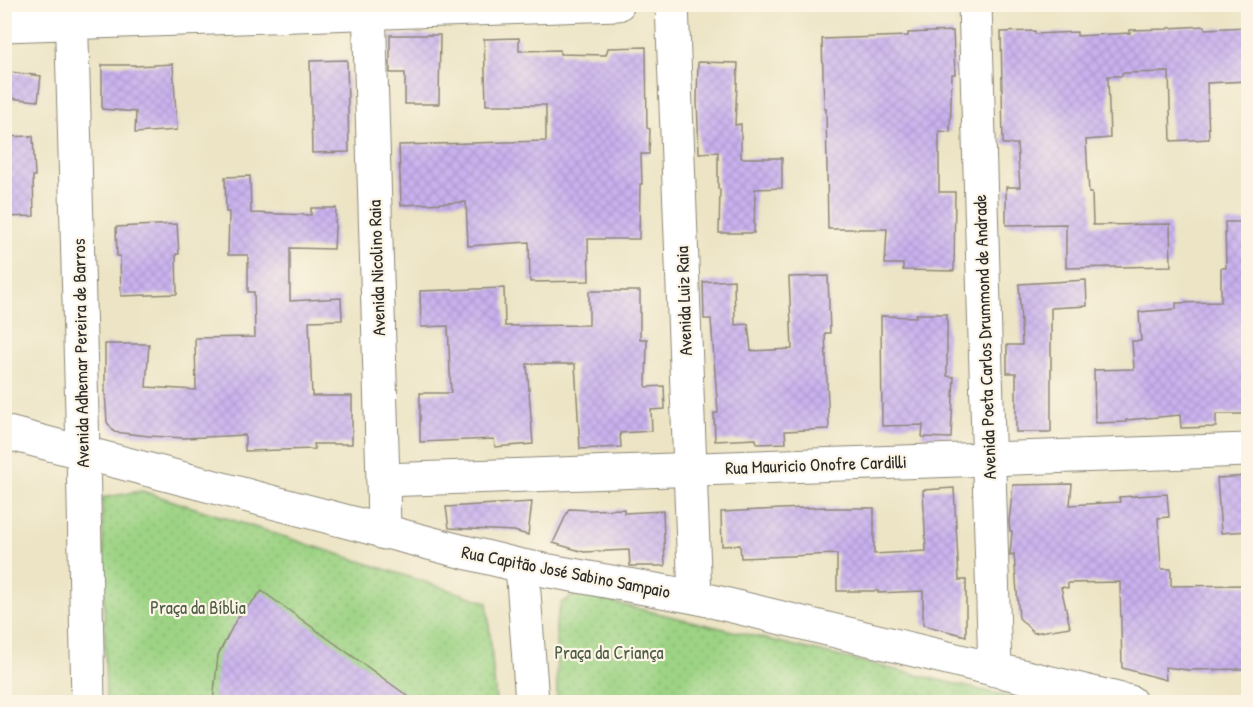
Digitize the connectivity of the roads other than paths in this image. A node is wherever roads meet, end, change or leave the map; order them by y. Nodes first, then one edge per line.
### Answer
1 (618, 4) edge
2 (672, 4) edge
3 (975, 4) edge
4 (369, 8) edge
5 (72, 14) edge
6 (4, 25) edge
7 (4, 432) edge
8 (1248, 450) edge
9 (83, 452) junction
10 (988, 459) junction
11 (691, 470) junction
12 (384, 480) junction
13 (384, 532) junction
14 (522, 566) junction
15 (695, 597) junction
16 (995, 670) junction
17 (88, 702) edge
18 (532, 702) edge
19 (1131, 702) edge

1 - 4 street
2 - 11 street, Avenida Luiz Raia
3 - 10 street, Avenida Poeta Carlos Drummond de Andrade
4 - 5 street
4 - 12 street, Avenida Nicolino Raia
5 - 6 street
5 - 9 street, Avenida Adhemar Pereira de Barros
7 - 9 street, Rua Capitão José Sabino Sampaio
8 - 10 street, Rua Mauricio Onofre Cardilli
9 - 13 street, Rua Capitão José Sabino Sampaio
9 - 17 street, Avenida Adhemar Pereira de Barros
10 - 11 street, Rua Mauricio Onofre Cardilli
10 - 16 street, Avenida Poeta Carlos Drummond de Andrade
11 - 12 street, Rua Mauricio Onofre Cardilli
11 - 15 street, Avenida Luiz Raia
12 - 13 street, Avenida Nicolino Raia
13 - 14 street, Rua Capitão José Sabino Sampaio
14 - 15 street, Rua Capitão José Sabino Sampaio
14 - 18 street
15 - 16 street, Rua Capitão José Sabino Sampaio
16 - 19 street, Rua Capitão José Sabino Sampaio

